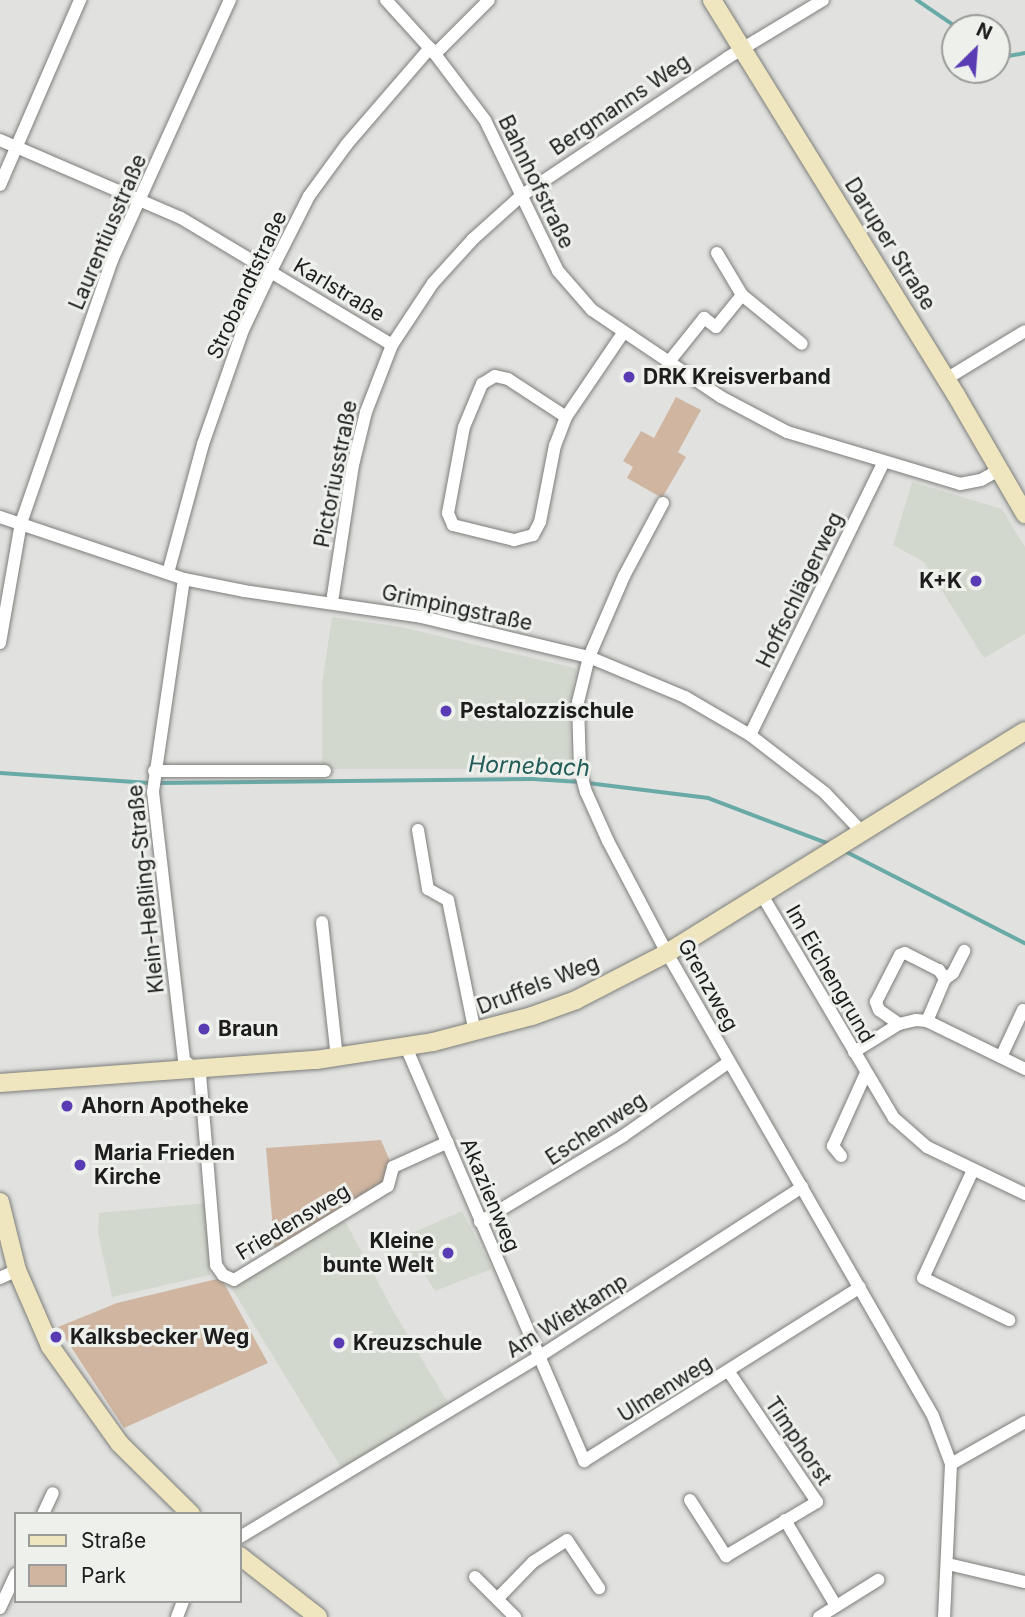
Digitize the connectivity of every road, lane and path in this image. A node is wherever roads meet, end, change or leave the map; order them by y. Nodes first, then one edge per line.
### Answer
1 (80, 0) edge
2 (230, 0) edge
3 (386, 0) edge
4 (489, 0) edge
5 (712, 0) edge
6 (823, 0) edge
7 (432, 51) junction
8 (743, 51) junction
9 (0, 141) edge
10 (16, 147) junction
11 (0, 185) edge
12 (521, 196) junction
13 (140, 199) junction
14 (717, 253) dead end
15 (271, 271) junction
16 (742, 295) junction
17 (1025, 331) edge
18 (623, 333) junction
19 (802, 344) dead end
20 (392, 345) junction
21 (668, 363) junction
22 (946, 379) junction
23 (566, 417) junction
24 (884, 462) junction
25 (999, 470) junction
26 (663, 503) dead end
27 (1025, 514) edge
28 (0, 517) edge
29 (21, 523) junction
30 (168, 573) junction
31 (184, 579) junction
32 (331, 602) junction
33 (0, 643) edge
34 (589, 657) junction
35 (1025, 730) edge
36 (750, 735) junction
37 (154, 771) junction
38 (325, 771) dead end
39 (418, 831) dead end
40 (856, 836) junction
41 (762, 895) junction
42 (322, 922) dead end
43 (964, 951) dead end
44 (667, 953) junction
45 (945, 979) junction
46 (1023, 1010) dead end
47 (926, 1021) junction
48 (899, 1024) junction
49 (475, 1033) junction
50 (406, 1047) junction
51 (854, 1052) junction
52 (337, 1056) junction
53 (1001, 1057) junction
54 (729, 1062) junction
55 (192, 1068) junction
56 (1025, 1069) edge
57 (866, 1073) junction
58 (0, 1083) edge
59 (448, 1142) junction
60 (841, 1156) dead end
61 (973, 1170) junction
62 (802, 1187) junction
63 (1025, 1194) edge
64 (0, 1202) edge
65 (480, 1222) junction
66 (17, 1270) junction
67 (0, 1278) edge
68 (860, 1287) junction
69 (1009, 1320) dead end
70 (540, 1356) junction
71 (729, 1371) junction
72 (1025, 1422) edge
73 (951, 1464) junction
74 (53, 1493) dead end
75 (690, 1500) dead end
76 (44, 1512) edge
77 (189, 1512) edge
78 (785, 1520) junction
79 (242, 1536) edge
80 (242, 1558) edge
81 (948, 1564) junction
82 (475, 1577) dead end
83 (14, 1578) edge
84 (878, 1580) dead end
85 (1025, 1582) edge
86 (599, 1588) dead end
87 (499, 1597) junction
88 (835, 1606) junction
89 (0, 1608) edge
90 (318, 1617) edge
91 (515, 1617) edge
92 (819, 1617) edge
93 (944, 1617) edge

1 - 10 street
2 - 13 street, Laurentiusstraße
3 - 7 street, Bahnhofstraße
4 - 7 street, Strobandtstraße
5 - 8 street, Daruper Straße
6 - 8 street, Bergmanns Weg
7 - 12 street, Bahnhofstraße
7 - 15 street, Strobandtstraße
8 - 12 street, Bergmanns Weg
8 - 22 street, Daruper Straße
9 - 10 street, Karlstraße
10 - 11 street
10 - 13 street, Karlstraße
12 - 18 street, Bahnhofstraße
12 - 20 street, Pictoriusstraße
13 - 15 street, Karlstraße
13 - 29 street, Laurentiusstraße
14 - 16 street
15 - 20 street, Karlstraße
15 - 30 street, Strobandtstraße
16 - 19 street
16 - 21 street
17 - 22 street
18 - 21 street, Bahnhofstraße
18 - 23 street
20 - 32 street, Pictoriusstraße
21 - 24 street, Bahnhofstraße
22 - 25 street, Daruper Straße
23 - 23 street
24 - 25 street, Bahnhofstraße
24 - 36 street, Hoffschlägerweg
25 - 27 street, Daruper Straße
26 - 34 street, Grenzweg
28 - 29 street, Grimpingstraße
29 - 30 street, Grimpingstraße
29 - 33 street
30 - 31 street, Grimpingstraße
31 - 32 street, Grimpingstraße
31 - 37 street, Klein-Heßling-Straße
32 - 34 street, Grimpingstraße
34 - 36 street, Grimpingstraße
34 - 44 street, Grenzweg
35 - 40 street, Druffels Weg
36 - 40 street, Grimpingstraße
37 - 38 street
37 - 55 street, Klein-Heßling-Straße
39 - 49 street
40 - 41 street, Druffels Weg
41 - 44 street, Druffels Weg
41 - 51 street, Im Eichengrund
42 - 52 street
43 - 45 street
44 - 49 street, Druffels Weg
44 - 54 street, Grenzweg
45 - 47 street
45 - 48 street
46 - 53 street
47 - 48 street
47 - 53 street
48 - 51 street
49 - 50 street, Druffels Weg
50 - 52 street, Druffels Weg
50 - 59 street, Akazienweg
51 - 57 street, Im Eichengrund
52 - 55 street, Druffels Weg
53 - 56 street
54 - 62 street, Grenzweg
54 - 65 street, Eschenweg
55 - 58 street, Druffels Weg
55 - 59 street, Friedensweg
57 - 60 street, Im Eichengrund
57 - 61 street, Im Eichengrund
59 - 65 street, Akazienweg
61 - 63 street, Im Eichengrund
61 - 69 street
62 - 68 street, Grenzweg
62 - 70 street, Am Wietkamp
64 - 66 street
65 - 70 street, Akazienweg
66 - 67 street
66 - 77 street
68 - 71 street, Ulmenweg
68 - 73 street, Grenzweg
70 - 71 street, Ulmenweg
70 - 79 street, Am Wietkamp
71 - 78 street, Timphorst
72 - 73 street
73 - 81 street
74 - 76 street
75 - 78 street, Timphorst
78 - 88 street
80 - 90 street
81 - 85 street
81 - 93 street
82 - 87 street
83 - 89 street
84 - 88 street
86 - 87 street
87 - 91 street
88 - 92 street

